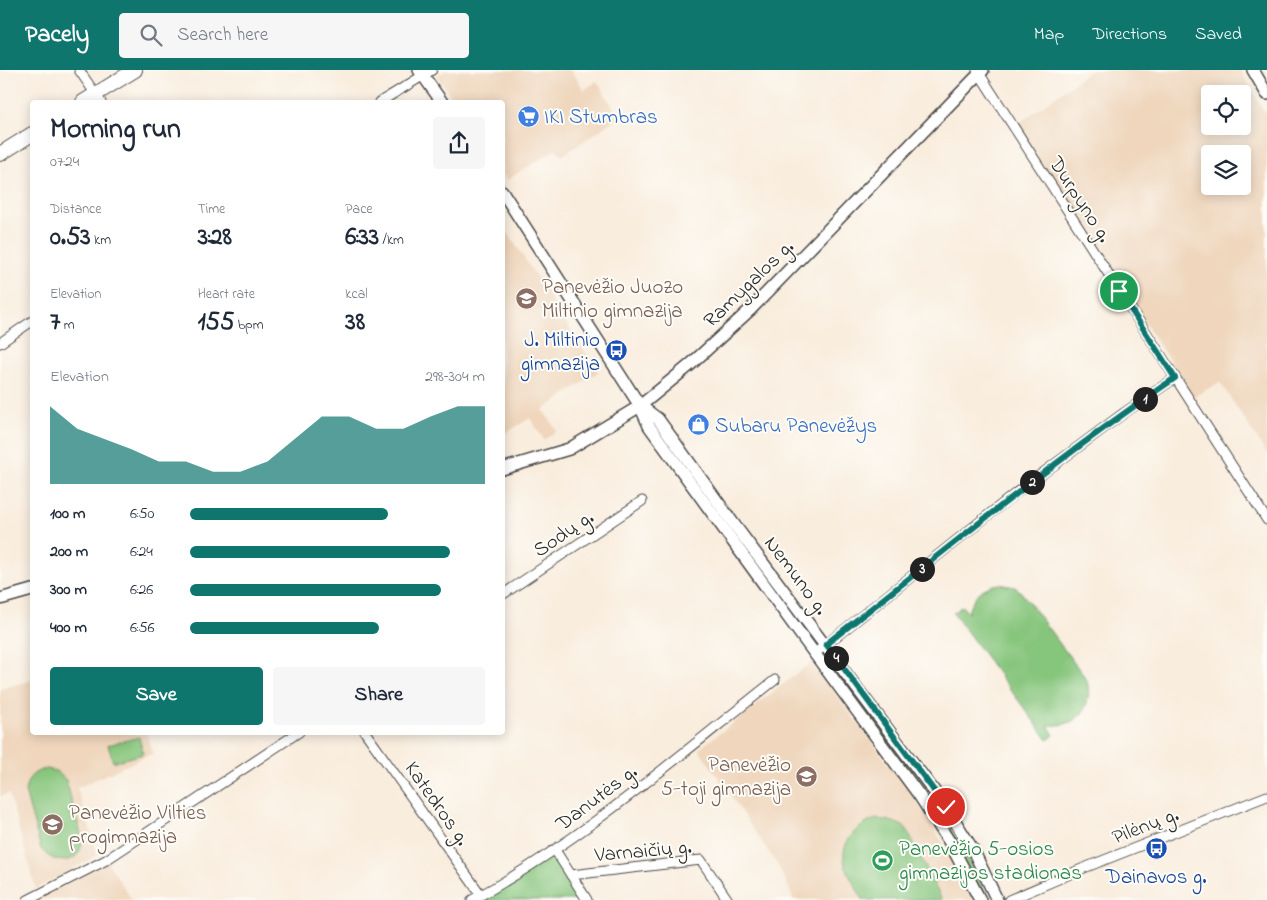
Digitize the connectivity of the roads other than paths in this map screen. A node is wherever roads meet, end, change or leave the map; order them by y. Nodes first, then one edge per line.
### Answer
1 (79, 70) edge
2 (135, 70) edge
3 (1253, 70) edge
4 (980, 71) edge
5 (425, 72) edge
6 (1267, 94) edge
7 (93, 100) edge
8 (383, 100) edge
9 (441, 100) edge
10 (30, 135) edge
11 (0, 154) edge
12 (505, 196) edge
13 (30, 322) edge
14 (0, 343) edge
15 (1175, 378) junction
16 (640, 406) junction
17 (505, 468) edge
18 (642, 501) dead end
19 (1267, 520) edge
20 (30, 591) edge
21 (505, 593) edge
22 (0, 599) edge
23 (826, 644) junction
24 (814, 654) junction
25 (775, 680) dead end
26 (294, 735) edge
27 (367, 735) edge
28 (1267, 796) edge
29 (555, 850) junction
30 (571, 875) junction
31 (481, 895) junction
32 (28, 900) edge
33 (472, 900) edge
34 (587, 900) edge
35 (728, 900) edge
36 (980, 900) edge
37 (998, 900) edge
38 (1009, 900) edge

1 - 7 street
2 - 7 highway
3 - 6 main road
4 - 15 street, Durpyno g.
4 - 16 main road, Ramygalos g.
5 - 8 street
5 - 9 main road
10 - 11 highway
12 - 16 main road, Nemuno g.
13 - 14 street
15 - 19 street, Durpyno g.
15 - 23 street
16 - 17 main road, Ramygalos g.
16 - 23 main road, Nemuno g.
16 - 24 main road, Nemuno g.
18 - 21 street, Sodų g.
20 - 22 main road
23 - 24 street
23 - 37 main road, Nemuno g.
24 - 36 main road, Nemuno g.
25 - 29 street, Danutės g.
26 - 32 street
27 - 31 street, Katedros g.
28 - 38 street, Pilėnų g.
29 - 30 street
29 - 31 street, Danutės g.
30 - 34 street
30 - 35 street, Varnaičių g.
31 - 33 street, Danutės g.

